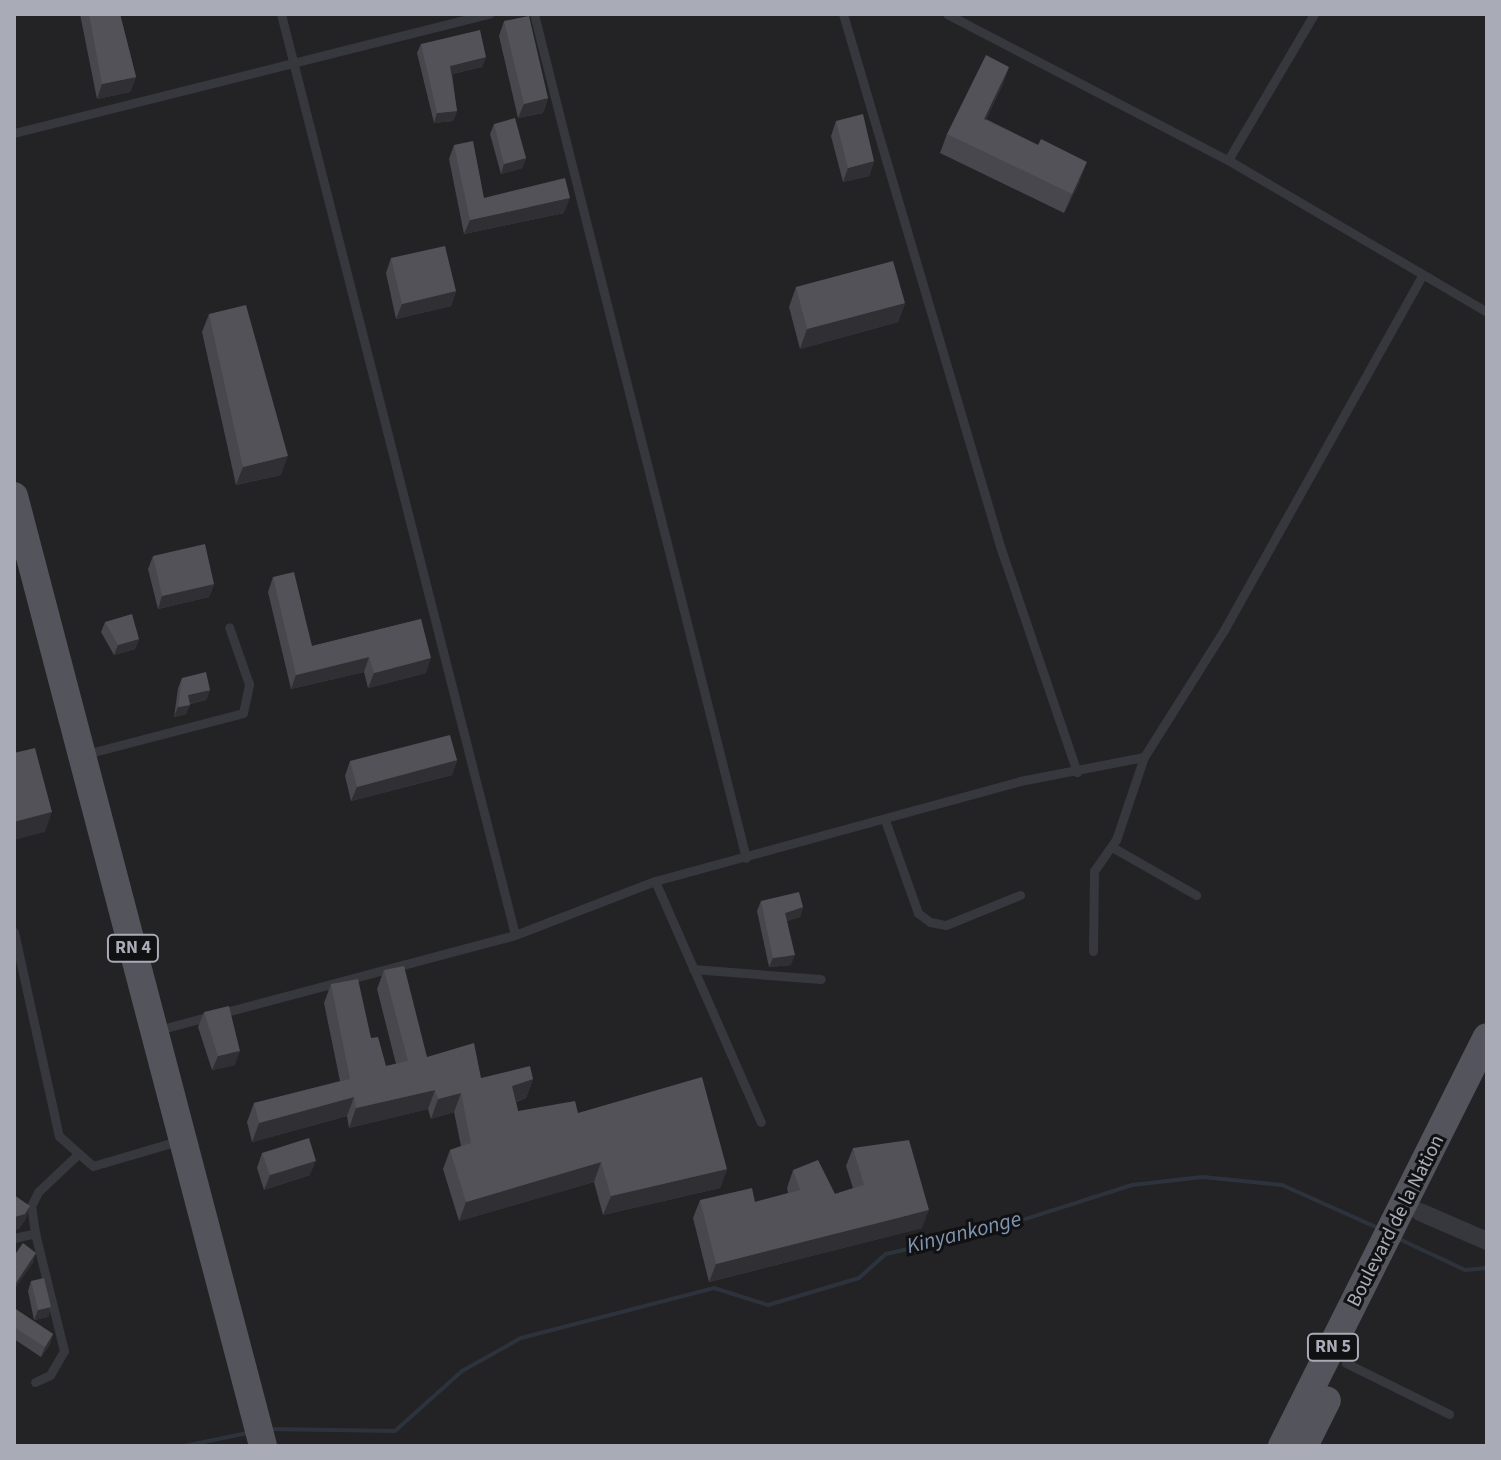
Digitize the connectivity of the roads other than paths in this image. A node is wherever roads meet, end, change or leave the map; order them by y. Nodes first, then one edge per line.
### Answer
1 (281, 14) edge
2 (489, 14) edge
3 (534, 14) edge
4 (843, 14) edge
5 (947, 14) edge
6 (1314, 14) edge
7 (295, 68) junction
8 (14, 133) edge
9 (1228, 160) junction
10 (1421, 277) junction
11 (1487, 312) edge
12 (14, 500) edge
13 (229, 627) dead end
14 (83, 754) junction
15 (1144, 757) junction
16 (1077, 772) junction
17 (886, 823) junction
18 (1112, 847) junction
19 (746, 858) junction
20 (655, 881) junction
21 (1020, 895) dead end
22 (1196, 895) dead end
23 (14, 932) edge
24 (515, 935) junction
25 (1093, 951) dead end
26 (693, 969) junction
27 (821, 979) dead end
28 (155, 1031) junction
29 (1487, 1037) edge
30 (1487, 1078) edge
31 (761, 1122) dead end
32 (182, 1140) junction
33 (76, 1156) junction
34 (1410, 1220) junction
35 (35, 1233) junction
36 (14, 1238) edge
37 (1487, 1241) edge
38 (1391, 1252) junction
39 (1346, 1363) junction
40 (35, 1382) dead end
41 (1449, 1414) dead end
42 (262, 1446) edge
43 (1282, 1446) edge
44 (1304, 1446) edge

1 - 7 lane
2 - 7 lane
3 - 19 lane
4 - 16 lane
5 - 9 lane
6 - 9 lane
7 - 8 lane
7 - 24 lane
9 - 10 lane
10 - 11 lane
10 - 15 lane
12 - 14 main road, RN 4
13 - 14 lane
14 - 28 main road, RN 4
15 - 16 lane
15 - 18 lane
16 - 17 lane
17 - 19 lane
17 - 21 lane
18 - 22 lane
18 - 25 lane
19 - 20 lane
20 - 24 lane
20 - 26 lane
23 - 33 lane
24 - 28 lane
26 - 27 lane
26 - 31 lane
28 - 32 main road, RN 4
29 - 34 main road, Boulevard de la Nation / RN 5
30 - 34 main road, Boulevard de la Nation / RN 5
32 - 33 lane
32 - 42 main road, RN 4
33 - 35 lane
34 - 37 street
34 - 38 main road, Boulevard de la Nation / RN 5
35 - 36 lane
35 - 40 lane
38 - 39 main road, Boulevard de la Nation / RN 5
38 - 43 main road, Boulevard de la Nation / RN 5
39 - 41 lane
39 - 44 main road, Boulevard de la Nation / RN 5

